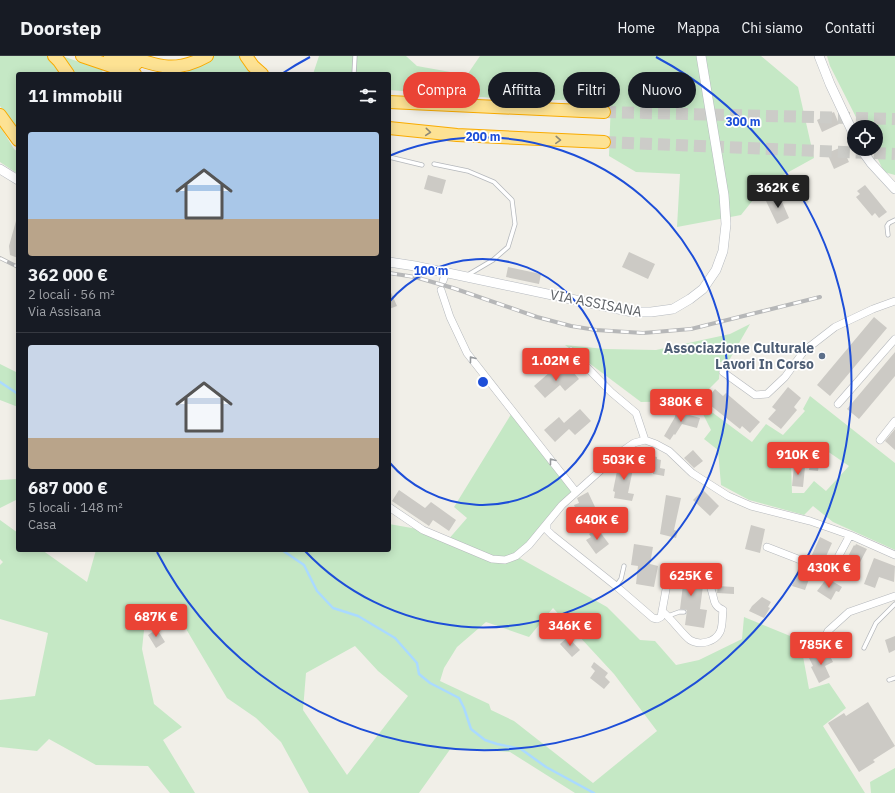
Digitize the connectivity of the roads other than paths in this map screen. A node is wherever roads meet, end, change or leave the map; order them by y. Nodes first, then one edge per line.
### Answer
1 (54, 56) edge
2 (82, 56) edge
3 (110, 56) edge
4 (128, 56) edge
5 (207, 56) edge
6 (246, 56) edge
7 (355, 56) edge
8 (701, 56) edge
9 (819, 56) edge
10 (67, 72) edge
11 (129, 72) edge
12 (161, 72) edge
13 (260, 72) edge
14 (354, 72) edge
15 (391, 97) edge
16 (403, 98) edge
17 (391, 102) edge
18 (403, 103) edge
19 (480, 106) edge
20 (604, 112) tunnel mouth
21 (0, 115) edge
22 (847, 120) edge
23 (391, 128) edge
24 (16, 137) edge
25 (604, 142) tunnel mouth
26 (866, 156) edge
27 (391, 157) edge
28 (434, 164) dead end
29 (422, 165) dead end
30 (0, 169) edge
31 (16, 179) edge
32 (895, 189) edge
33 (895, 220) edge
34 (888, 235) dead end
35 (391, 262) edge
36 (465, 276) junction
37 (441, 290) dead end
38 (895, 301) edge
39 (895, 339) edge
40 (571, 351) dead end
41 (723, 372) dead end
42 (838, 404) dead end
43 (895, 421) edge
44 (645, 440) junction
45 (880, 440) dead end
46 (576, 492) junction
47 (391, 508) edge
48 (547, 524) junction
49 (850, 535) junction
50 (767, 548) dead end
51 (895, 555) edge
52 (624, 566) dead end
53 (668, 573) dead end
54 (616, 586) junction
55 (711, 589) dead end
56 (895, 596) edge
57 (895, 604) edge
58 (684, 612) dead end
59 (665, 613) junction
60 (826, 635) dead end
61 (864, 648) dead end
62 (895, 678) edge
63 (889, 680) dead end

1 - 10 highway
2 - 11 highway
3 - 12 highway
4 - 5 highway
6 - 13 highway
7 - 14 lane
8 - 36 main road, VIA ASSISANA
9 - 22 main road
15 - 16 highway
17 - 18 highway
19 - 20 highway
21 - 24 highway
23 -> 25 highway
26 - 32 main road
27 - 29 lane
28 - 36 lane
30 - 31 main road
33 - 34 lane
35 - 36 main road, VIA ASSISANA
46 -> 37 street
38 - 41 street
39 - 42 street
40 - 44 street
43 - 45 street
44 - 46 street
44 - 49 street
46 - 48 street
47 - 48 street
48 - 54 street
49 - 50 street
49 - 51 street
52 - 54 lane
53 - 59 street
54 - 59 street
55 - 59 street
56 - 60 street
57 - 61 lane
58 - 59 lane
62 - 63 lane

